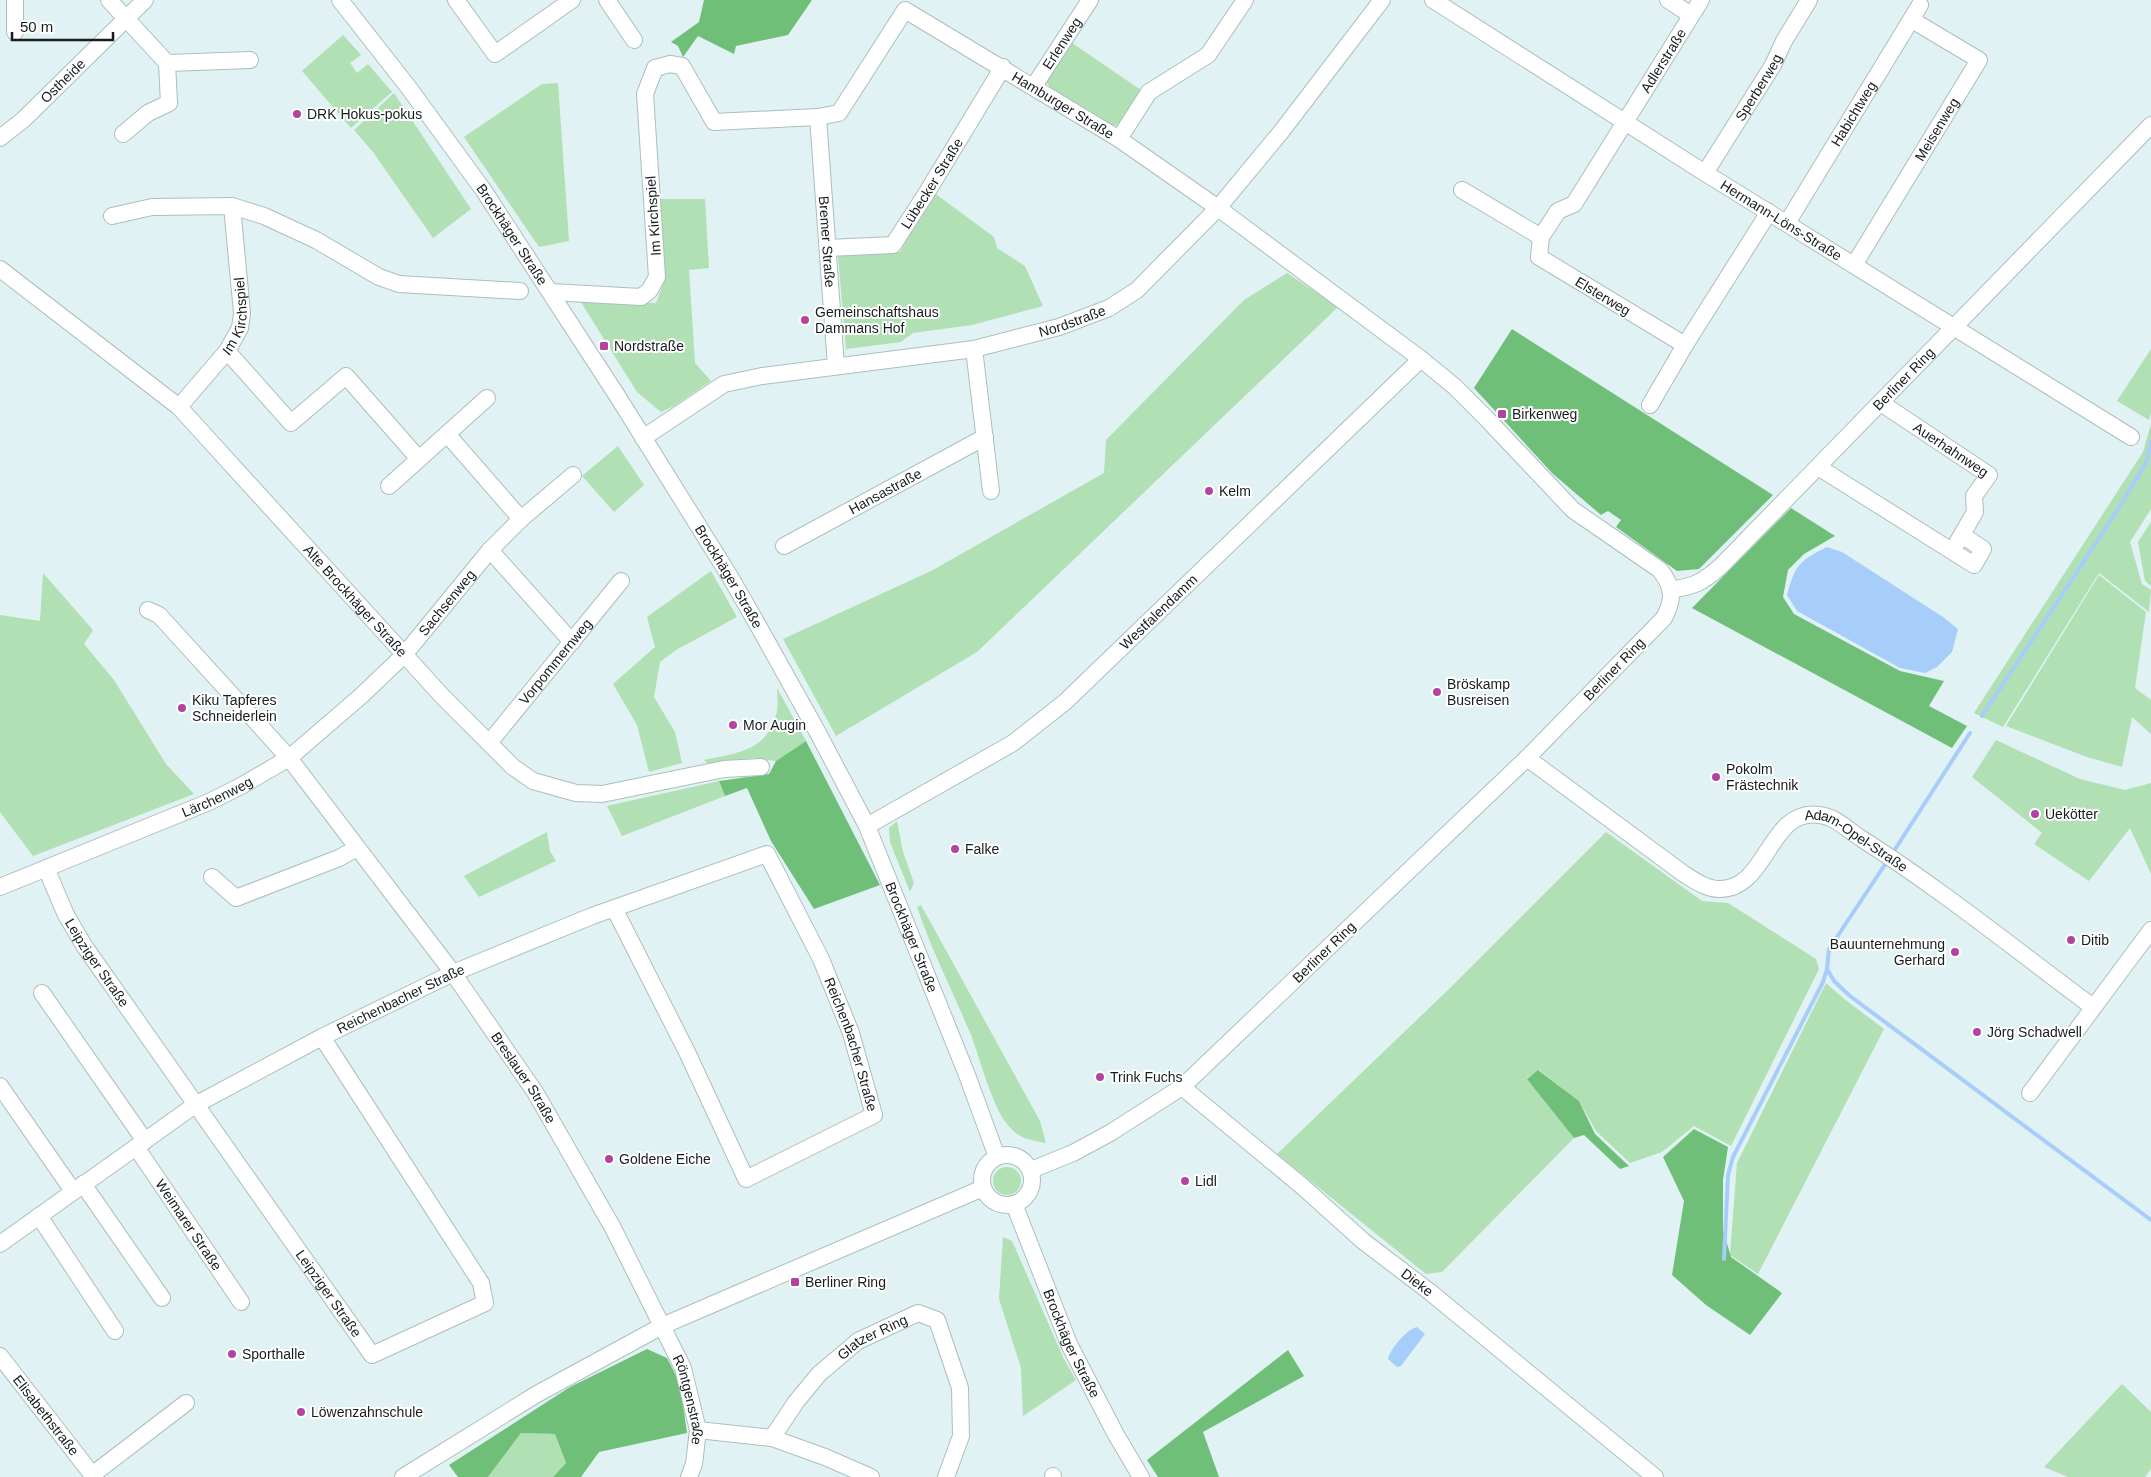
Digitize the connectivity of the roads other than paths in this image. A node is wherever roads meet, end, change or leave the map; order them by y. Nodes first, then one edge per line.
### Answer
1 (15, 0) edge
2 (109, 0) edge
3 (144, 0) edge
4 (333, 0) edge
5 (340, 0) edge
6 (456, 0) edge
7 (572, 0) edge
8 (606, 0) edge
9 (1090, 0) edge
10 (1245, 0) edge
11 (1382, 0) edge
12 (1433, 0) edge
13 (1668, 0) edge
14 (1700, 0) edge
15 (1809, 0) edge
16 (1920, 5) dead end
17 (1691, 15) junction
18 (126, 18) junction
19 (1912, 20) junction
20 (15, 32) dead end
21 (634, 40) dead end
22 (374, 44) junction
23 (250, 60) dead end
24 (167, 63) junction
25 (1003, 67) junction
26 (1034, 86) junction
27 (818, 117) junction
28 (1625, 122) junction
29 (2151, 125) edge
30 (123, 134) dead end
31 (0, 138) edge
32 (1119, 139) junction
33 (1705, 172) junction
34 (1462, 190) dead end
35 (232, 206) junction
36 (1218, 208) junction
37 (1769, 212) junction
38 (112, 216) dead end
39 (1786, 223) junction
40 (1541, 238) junction
41 (828, 248) junction
42 (1854, 265) junction
43 (0, 269) edge
44 (520, 291) dead end
45 (551, 292) junction
46 (1953, 328) junction
47 (1685, 345) junction
48 (974, 348) junction
49 (227, 351) junction
50 (1421, 359) junction
51 (836, 366) junction
52 (487, 398) dead end
53 (1881, 403) junction
54 (1650, 405) dead end
55 (179, 407) junction
56 (447, 434) junction
57 (985, 437) junction
58 (2132, 437) dead end
59 (643, 438) junction
60 (419, 459) junction
61 (1818, 467) junction
62 (573, 475) dead end
63 (389, 486) dead end
64 (991, 491) dead end
65 (521, 519) junction
66 (1962, 535) junction
67 (784, 546) dead end
68 (490, 550) junction
69 (1952, 551) junction
70 (621, 580) dead end
71 (1670, 590) junction
72 (148, 610) dead end
73 (572, 642) junction
74 (404, 655) junction
75 (489, 743) junction
76 (288, 758) junction
77 (1527, 758) junction
78 (761, 767) dead end
79 (867, 826) junction
80 (357, 848) junction
81 (46, 868) junction
82 (212, 877) dead end
83 (0, 886) edge
84 (614, 908) junction
85 (2151, 930) edge
86 (453, 974) junction
87 (42, 993) dead end
88 (2092, 1007) junction
89 (322, 1037) junction
90 (0, 1086) edge
91 (1182, 1087) junction
92 (2030, 1093) dead end
93 (195, 1105) junction
94 (140, 1144) junction
95 (997, 1157) junction
96 (1030, 1170) junction
97 (78, 1188) junction
98 (984, 1188) junction
99 (1014, 1204) junction
100 (39, 1216) junction
101 (0, 1244) edge
102 (162, 1298) dead end
103 (241, 1302) dead end
104 (662, 1326) junction
105 (115, 1331) dead end
106 (0, 1356) edge
107 (186, 1403) dead end
108 (698, 1430) junction
109 (772, 1438) junction
110 (93, 1476) edge
111 (403, 1477) edge
112 (689, 1477) edge
113 (871, 1477) edge
114 (946, 1477) edge
115 (1140, 1477) edge
116 (1655, 1477) edge

1 - 20 street
2 - 18 street
3 - 18 street, Ostheide
4 - 22 street, Brockhäger Straße
5 - 22 street, Brockhäger Straße
6 - 7 street
8 - 21 street
9 - 26 street, Erlenweg
10 - 32 street
11 - 36 street, Nordstraße
12 - 28 street, Hermann-Löns-Straße
13 - 17 street
14 - 17 street, Adlerstraße
15 - 33 street, Sperberweg
16 - 19 street, Habichtweg
17 - 28 street, Adlerstraße
18 - 24 street
18 - 31 street, Ostheide
19 - 39 street, Habichtweg
19 - 42 street, Meisenweg
22 - 45 street, Brockhäger Straße
23 - 24 street
24 - 30 street
25 - 26 street, Hamburger Straße
25 - 27 street, Hamburger Straße
25 - 41 street, Lübecker Straße
26 - 32 street, Hamburger Straße
27 - 41 street, Bremer Straße
27 - 45 street, Im Kirchspiel
28 - 33 street, Hermann-Löns-Straße
28 - 40 street
29 - 46 street, Berliner Ring
32 - 36 street, Hamburger Straße
33 - 37 street, Hermann-Löns-Straße
34 - 40 street
35 - 38 street
35 - 44 street
35 - 49 street, Im Kirchspiel
36 - 48 street, Nordstraße
36 - 50 street
37 - 39 street, Hermann-Löns-Straße
37 - 47 street
39 - 42 street, Hermann-Löns-Straße
40 - 47 street, Elsterweg
41 - 51 street, Bremer Straße
42 - 46 street, Hermann-Löns-Straße
43 - 55 street, Alte Brockhäger Straße
45 - 59 street, Brockhäger Straße
46 - 53 street, Berliner Ring
46 - 58 street, Hermann-Löns-Straße
47 - 54 street
48 - 51 street, Nordstraße
48 - 57 street
49 - 55 street, Im Kirchspiel
49 - 60 street
50 - 71 street
50 - 79 street, Westfalendamm
51 - 59 street, Nordstraße
52 - 56 street
53 - 61 street, Berliner Ring
53 - 66 street, Auerhahnweg
55 - 74 street, Alte Brockhäger Straße
56 - 60 street
56 - 65 street
57 - 64 street
57 - 67 street, Hansastraße
59 - 79 street, Brockhäger Straße
60 - 63 street
61 - 69 street
61 - 71 street, Berliner Ring
62 - 65 street, Sachsenweg
65 - 68 street, Sachsenweg
66 - 69 street, Auerhahnweg
66 - 69 street
68 - 73 street
68 - 74 street, Sachsenweg
70 - 73 street, Vorpommernweg
71 - 77 street, Berliner Ring
72 - 76 street, Breslauer Straße
73 - 75 street, Vorpommernweg
74 - 75 street, Alte Brockhäger Straße
74 - 76 street, Lärchenweg
75 - 78 street, Alte Brockhäger Straße
76 - 80 street, Breslauer Straße
76 - 81 street, Lärchenweg
77 - 88 street, Adam-Opel-Straße
77 - 91 street, Berliner Ring
79 - 95 street, Brockhäger Straße
80 - 82 street
80 - 86 street, Breslauer Straße
81 - 83 street, Lärchenweg
81 - 93 street, Leipziger Straße
84 - 84 street, Reichenbacher Straße
84 - 86 street, Reichenbacher Straße
85 - 88 street
86 - 89 street, Reichenbacher Straße
86 - 104 street, Breslauer Straße
87 - 94 street, Weimarer Straße
88 - 92 street
89 - 93 street, Reichenbacher Straße
89 - 93 street, Leipziger Straße
90 - 97 street
91 - 96 street, Berliner Ring
91 - 116 street, Dieke
93 - 94 street
94 - 97 street
94 - 103 street, Weimarer Straße
95 - 96 street
95 - 98 street
96 - 99 street
97 - 100 street
97 - 102 street
98 - 99 street
98 - 104 street
99 - 115 street, Brockhäger Straße
100 - 101 street
100 - 105 street
104 - 108 street, Röntgenstraße
104 - 111 street
106 - 110 street, Elisabethstraße
107 - 110 street, Elisabethstraße
108 - 109 street
108 - 112 street, Röntgenstraße
109 - 113 street
109 - 114 street, Glatzer Ring

